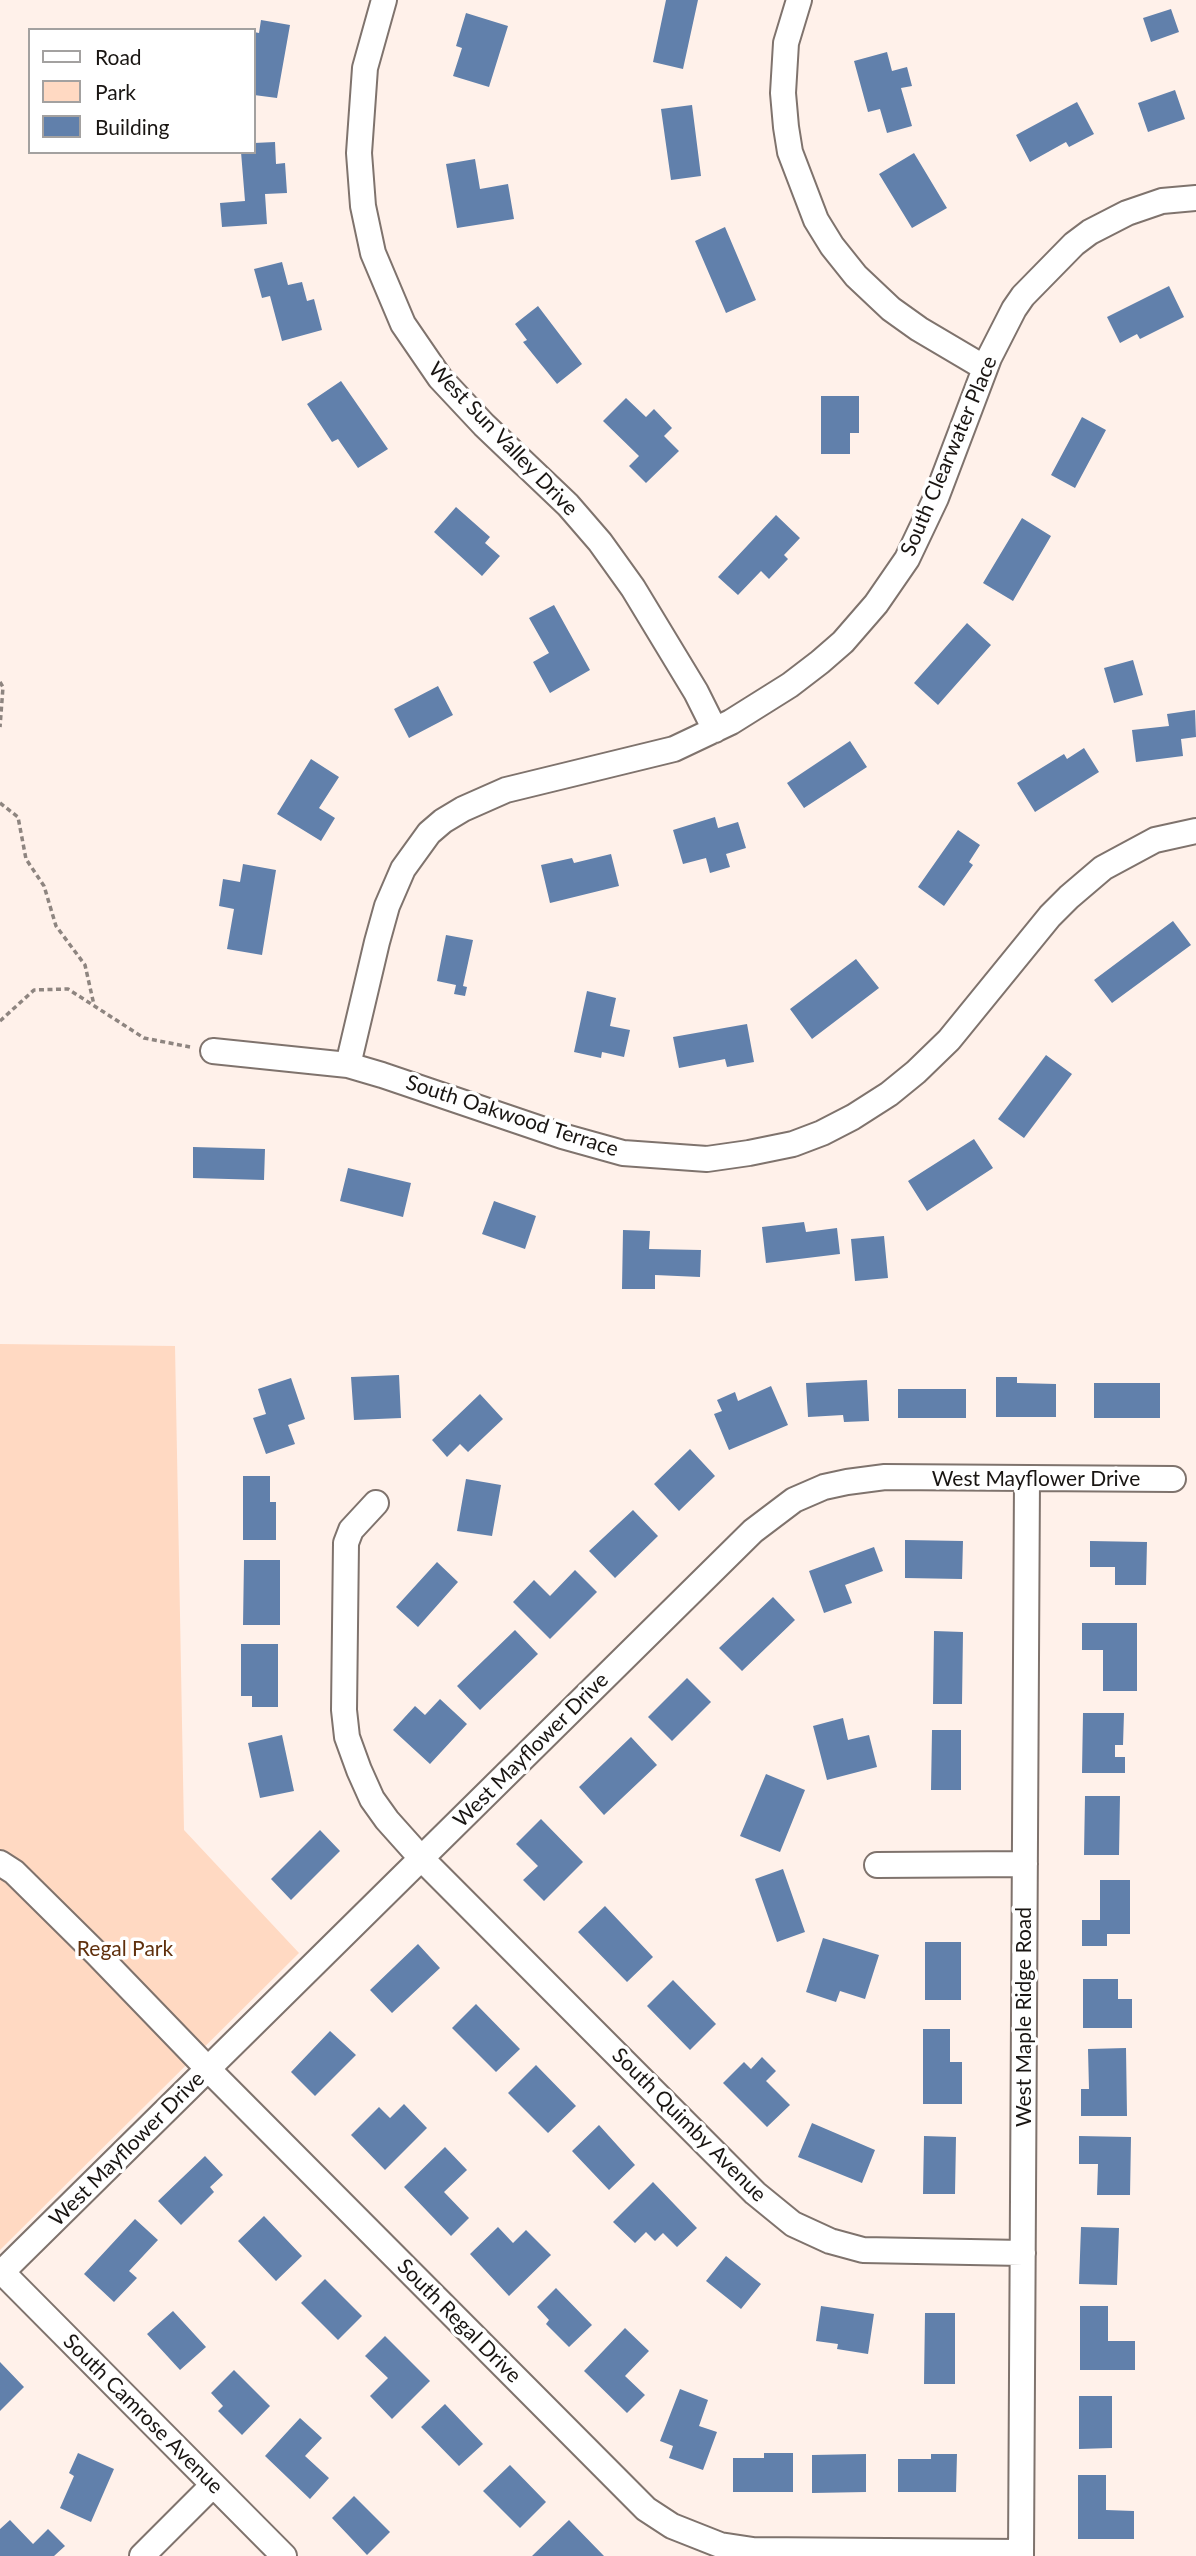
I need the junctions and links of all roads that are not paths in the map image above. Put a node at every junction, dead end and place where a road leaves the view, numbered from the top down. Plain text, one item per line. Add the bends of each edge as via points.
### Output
1 (384, 0) edge
2 (799, 0) edge
3 (1196, 198) edge
4 (985, 368) junction
5 (715, 730) junction
6 (1196, 831) edge
7 (213, 1052) road end
8 (348, 1065) junction
9 (1027, 1479) junction
10 (1173, 1479) dead end
11 (376, 1503) dead end
12 (421, 1858) junction
13 (0, 1863) edge
14 (1025, 1864) junction
15 (877, 1865) dead end
16 (208, 2069) junction
17 (1023, 2253) junction
18 (1, 2273) edge
19 (213, 2485) junction
20 (1021, 2554) edge
21 (142, 2556) edge
22 (284, 2556) edge

1 - 5 street, West Sun Valley Drive via 365,68 359,153 373,253 403,324 440,378 600,541 633,588
2 - 4 street via 786,43 783,93 790,152 816,220 856,276 891,309
3 - 4 street, South Clearwater Place via 1162,201 1127,213 1074,244 1023,296
4 - 5 street, South Clearwater Place via 936,499 908,559 876,604 820,662
5 - 8 street, South Clearwater Place via 656,755 506,790 463,808 429,833 403,869 387,906
6 - 8 street, South Oakwood Terrace via 1155,839 1103,868 1050,916 949,1040 916,1072 853,1117 793,1144 707,1159 623,1153
7 - 8 street, South Oakwood Terrace
9 - 10 street, West Mayflower Drive
9 - 12 street, West Mayflower Drive via 885,1477 824,1487 794,1500 753,1531
9 - 14 street, West Maple Ridge Road
11 - 12 street, South Quimby Avenue via 345,1543 347,1737 372,1799
12 - 16 street, West Mayflower Drive
12 - 17 street, South Quimby Avenue via 755,2193 793,2224 863,2250
13 - 16 street, South Regal Drive via 96,1953
14 - 15 street
14 - 17 street, West Maple Ridge Road
16 - 18 street, West Mayflower Drive
16 - 20 street, South Regal Drive via 646,2509 671,2526 720,2545 753,2550
17 - 20 street, West Maple Ridge Road
18 - 19 street, South Camrose Avenue
19 - 21 street
19 - 22 street, South Camrose Avenue

